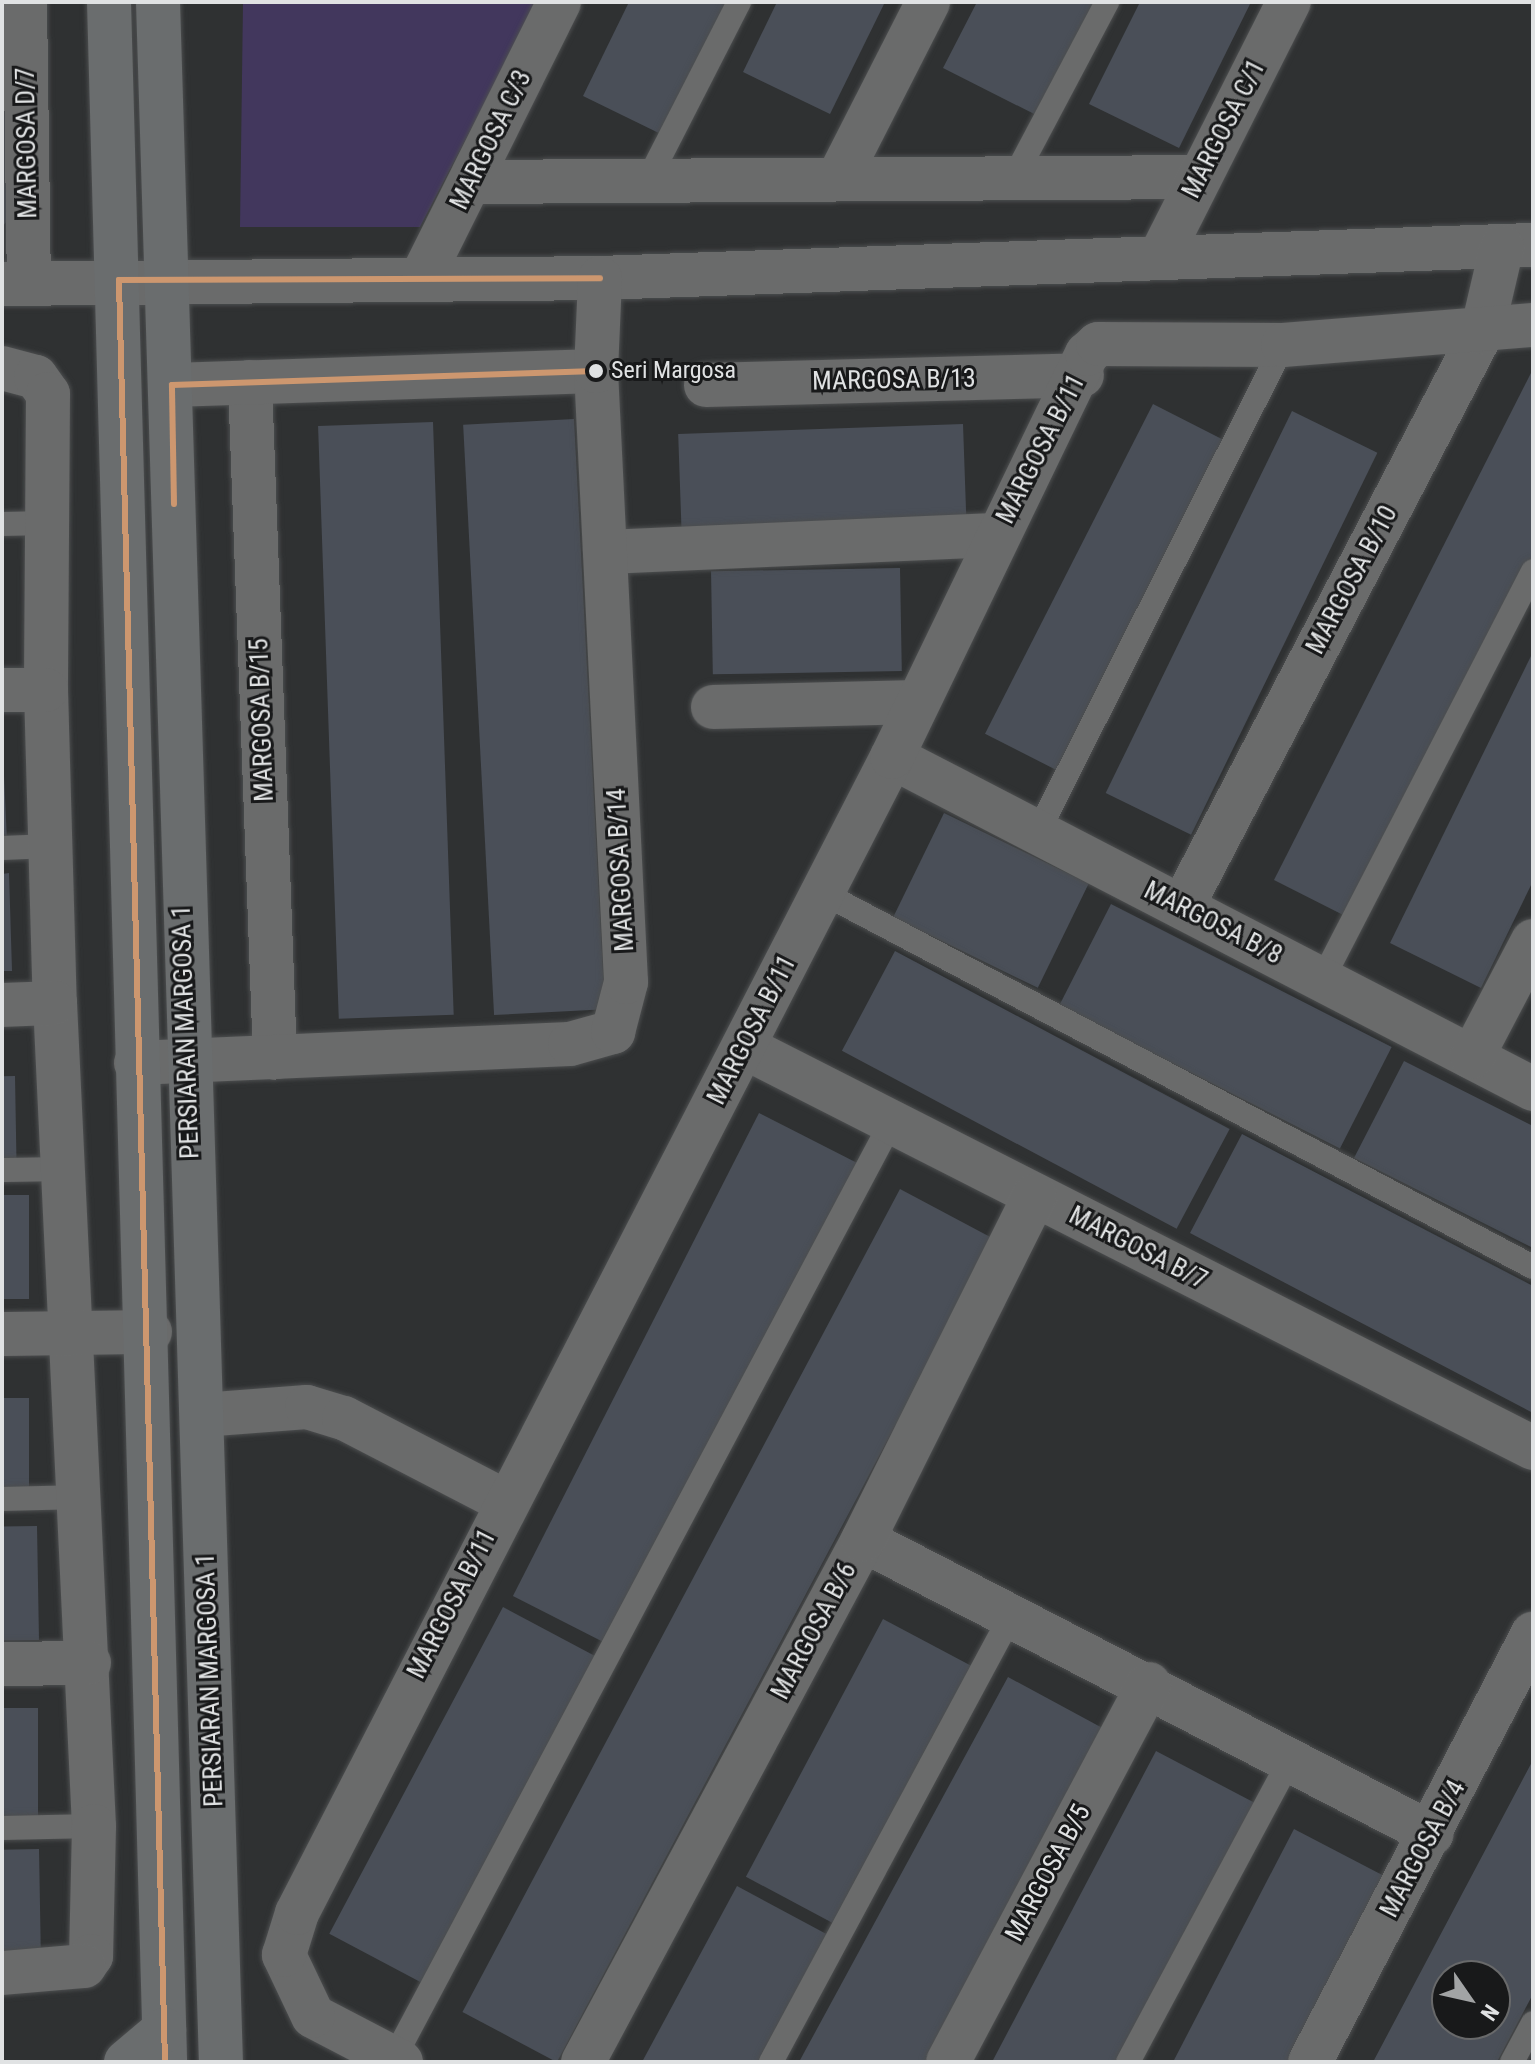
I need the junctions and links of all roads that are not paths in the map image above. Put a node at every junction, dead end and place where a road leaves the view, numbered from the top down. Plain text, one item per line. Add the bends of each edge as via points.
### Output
1 (25, 2) edge
2 (109, 2) edge
3 (158, 2) edge
4 (559, 2) edge
5 (739, 2) edge
6 (928, 2) edge
7 (1107, 2) edge
8 (1289, 2) edge
9 (1016, 174) junction
10 (840, 175) junction
11 (1199, 177) junction
12 (648, 180) junction
13 (471, 182) junction
14 (1517, 246) edge
15 (1160, 257) junction
16 (422, 277) junction
17 (168, 278) junction
18 (600, 278) junction
19 (119, 280) junction
20 (16, 284) edge
21 (1533, 325) edge
22 (1482, 332) junction
23 (1283, 345) junction
24 (596, 371) junction
25 (19, 373) edge
26 (1082, 375) junction
27 (250, 382) junction
28 (172, 385) junction
29 (706, 385) dead end
30 (46, 523) junction
31 (2, 524) edge
32 (996, 535) junction
33 (605, 552) junction
34 (1533, 571) edge
35 (2, 690) edge
36 (46, 690) junction
37 (917, 702) junction
38 (713, 707) dead end
39 (892, 757) junction
40 (1038, 832) junction
41 (51, 846) junction
42 (2, 848) edge
43 (823, 893) junction
44 (1182, 907) junction
45 (1533, 941) edge
46 (1322, 980) junction
47 (55, 1003) junction
48 (2, 1005) edge
49 (744, 1047) junction
50 (1472, 1057) junction
51 (185, 1058) junction
52 (275, 1058) junction
53 (136, 1063) junction
54 (1533, 1089) edge
55 (892, 1121) junction
56 (67, 1169) junction
57 (2, 1170) edge
58 (1035, 1195) junction
59 (1533, 1267) edge
60 (75, 1332) junction
61 (150, 1332) junction
62 (2, 1334) edge
63 (202, 1415) junction
64 (1533, 1448) edge
65 (82, 1497) junction
66 (2, 1499) edge
67 (504, 1501) junction
68 (863, 1540) junction
69 (1013, 1612) junction
70 (1533, 1634) edge
71 (89, 1663) junction
72 (2, 1664) edge
73 (1149, 1684) junction
74 (1292, 1756) junction
75 (94, 1826) junction
76 (2, 1828) edge
77 (1432, 1834) junction
78 (2, 1973) edge
79 (1533, 2023) edge
80 (165, 2046) edge
81 (398, 2060) edge
82 (126, 2062) edge
83 (221, 2062) edge
84 (583, 2062) edge
85 (771, 2062) edge
86 (948, 2062) edge
87 (1128, 2062) edge
88 (1310, 2062) edge
89 (1512, 2062) edge

1 - 20 street, MARGOSA D/7
2 - 19 street, PERSIARAN MARGOSA 1
3 - 17 street, PERSIARAN MARGOSA 1
4 - 13 street, MARGOSA C/3
5 - 12 lane
6 - 10 street
7 - 9 lane
8 - 11 street, MARGOSA C/1
9 - 10 street
9 - 11 street
10 - 12 street
11 - 15 street, MARGOSA C/1
12 - 13 street
13 - 16 street, MARGOSA C/3
14 - 15 street
14 - 22 street, MARGOSA B/10
15 - 18 street
16 - 17 street
16 - 18 street
17 - 19 street
17 - 28 street, PERSIARAN MARGOSA 1
18 - 24 street, MARGOSA B/14
19 - 20 street
19 - 53 street, PERSIARAN MARGOSA 1
21 - 22 street, MARGOSA B/11
22 - 23 street, MARGOSA B/11
22 - 44 street, MARGOSA B/10
23 - 26 street, MARGOSA B/11 via 1098,344
23 - 40 lane
24 - 27 street
24 - 33 street, MARGOSA B/14
25 - 30 street via 48,394
26 - 29 street, MARGOSA B/13
26 - 32 street, MARGOSA B/11
27 - 28 street
27 - 52 street, MARGOSA B/15
28 - 51 street, PERSIARAN MARGOSA 1
30 - 31 lane
30 - 36 street
32 - 33 street
32 - 37 street, MARGOSA B/11
33 - 52 street, MARGOSA B/14 via 626,982 613,1032 570,1044
34 - 46 lane
35 - 36 street
36 - 41 street
37 - 38 street
37 - 39 street, MARGOSA B/11
39 - 40 street, MARGOSA B/8
39 - 43 street, MARGOSA B/11
40 - 44 street, MARGOSA B/8
41 - 42 lane
41 - 47 street
43 - 49 street, MARGOSA B/11
43 - 59 lane
44 - 46 street, MARGOSA B/8
45 - 50 street
46 - 50 street, MARGOSA B/8
47 - 48 street
47 - 56 street
49 - 55 street, MARGOSA B/7
49 - 67 street, MARGOSA B/11
50 - 54 street, MARGOSA B/8
51 - 52 street, MARGOSA B/14
51 - 53 street, MARGOSA B/14
51 - 63 street, PERSIARAN MARGOSA 1
53 - 61 street, PERSIARAN MARGOSA 1
55 - 58 street, MARGOSA B/7
55 - 81 lane
56 - 57 lane
56 - 60 street
58 - 64 street, MARGOSA B/7
58 - 68 street, MARGOSA B/6
60 - 61 street
60 - 62 street
60 - 65 street
61 - 80 street, PERSIARAN MARGOSA 1
63 - 67 street via 307,1407
63 - 83 street, PERSIARAN MARGOSA 1
65 - 66 lane
65 - 71 street
67 - 81 street, MARGOSA B/11 via 297,1913 284,1955 313,2016
68 - 69 street
68 - 84 street, MARGOSA B/6
69 - 73 street
69 - 85 lane
70 - 77 street, MARGOSA B/4
71 - 72 street
71 - 75 street
73 - 74 street
73 - 86 street, MARGOSA B/5
74 - 77 street
74 - 87 lane
75 - 76 lane
75 - 78 street via 91,1956 84,1966
77 - 88 street, MARGOSA B/4
79 - 89 lane
80 - 82 street

